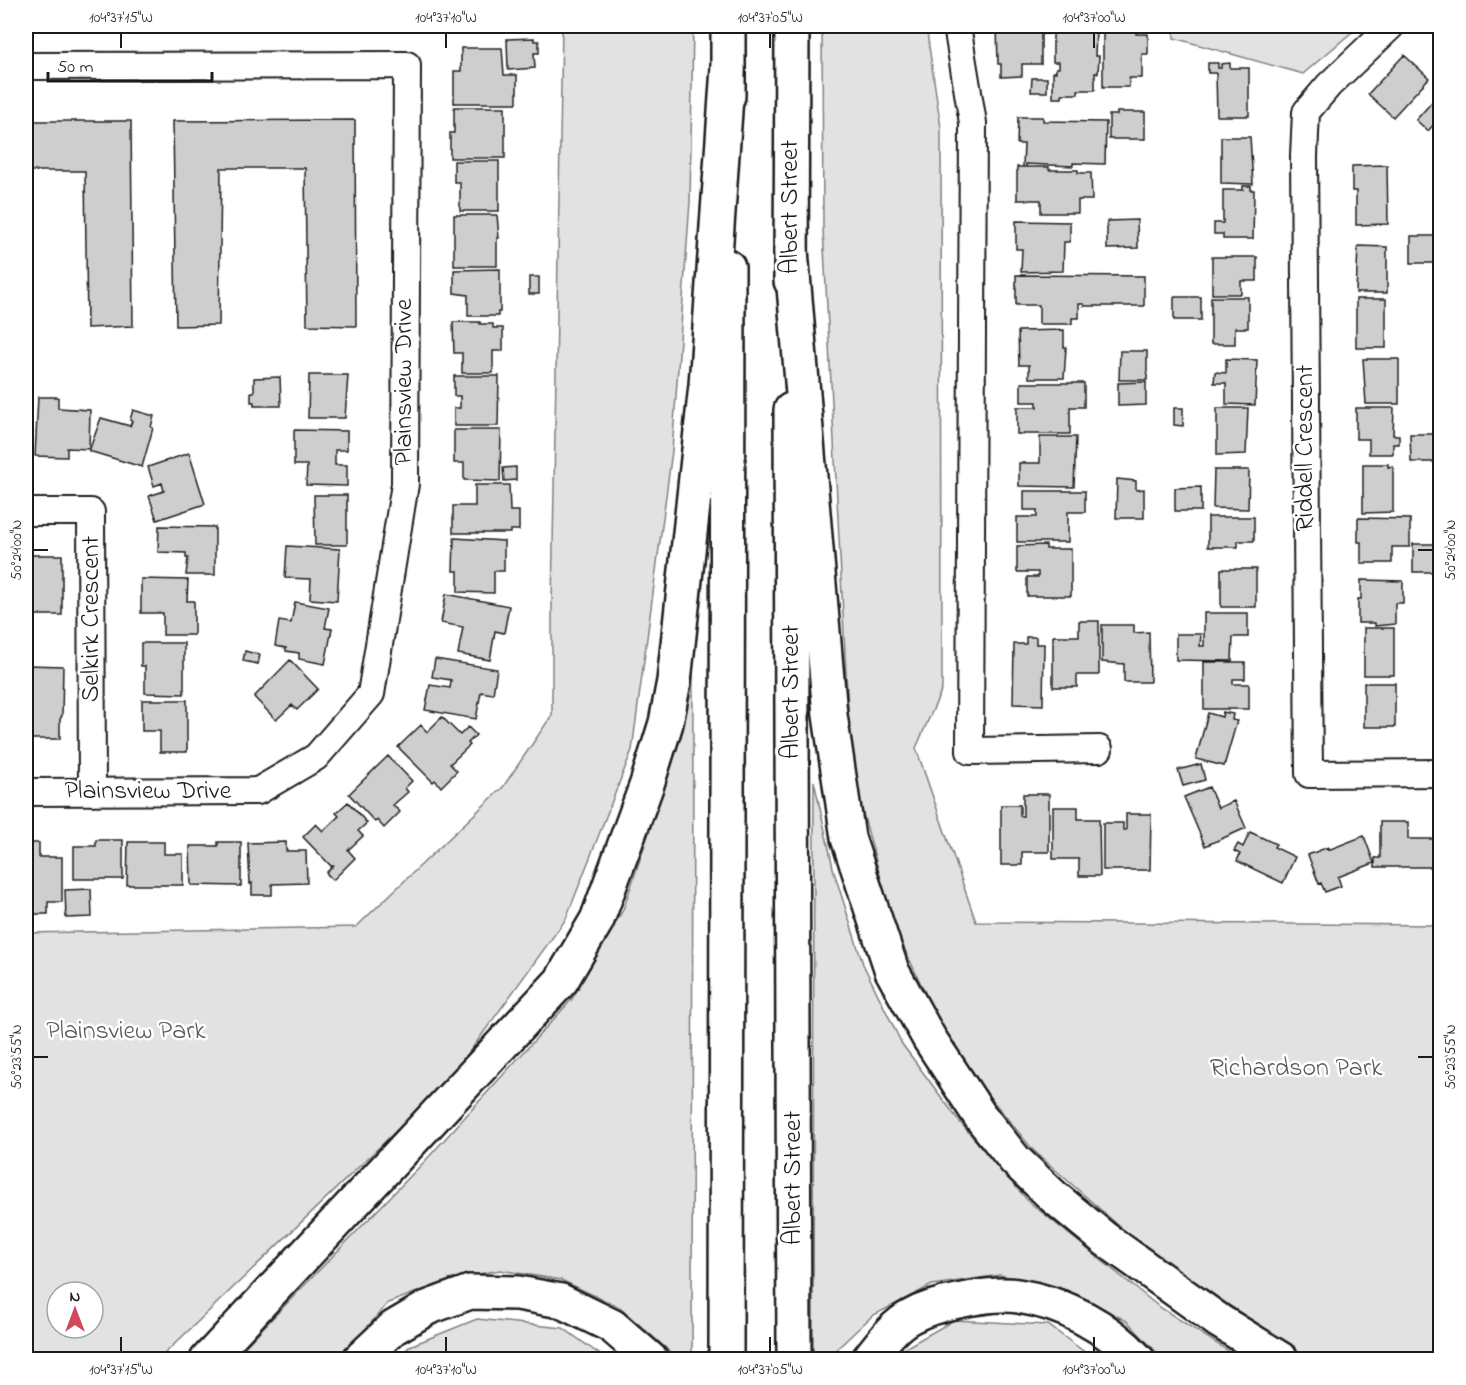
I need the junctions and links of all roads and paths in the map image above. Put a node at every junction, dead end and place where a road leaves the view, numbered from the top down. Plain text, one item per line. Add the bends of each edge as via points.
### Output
1 (728, 26) edge
2 (792, 26) edge
3 (957, 26) edge
4 (1391, 26) edge
5 (26, 66) edge
6 (728, 68) junction
7 (791, 251) junction
8 (26, 512) edge
9 (1099, 749) dead end
10 (1440, 773) edge
11 (26, 792) edge
12 (92, 792) junction
13 (207, 1359) edge
14 (359, 1359) edge
15 (651, 1359) edge
16 (726, 1359) edge
17 (795, 1359) edge
18 (868, 1359) edge
19 (1138, 1359) edge
20 (1282, 1359) edge

1 - 6 main road
2 - 7 main road, Albert Street
3 - 9 street via 973,123 970,751
4 - 10 street, Riddell Crescent via 1306,112 1309,774
5 - 12 street, Plainsview Drive via 407,65 405,484 371,694 316,757 258,791
6 - 13 main road via 706,386 674,681 647,784 597,920 561,981
6 - 16 main road
7 - 17 main road, Albert Street
7 - 20 main road via 830,715 848,838 892,971 928,1038 1015,1160 1105,1239 1219,1321
8 - 12 street, Selkirk Crescent via 91,512
11 - 12 street, Plainsview Drive
14 - 15 main road via 393,1328 427,1308 470,1292 518,1293 561,1301 612,1326
18 - 19 main road via 909,1317 943,1304 984,1296 1017,1296 1051,1304 1092,1322 1121,1341

